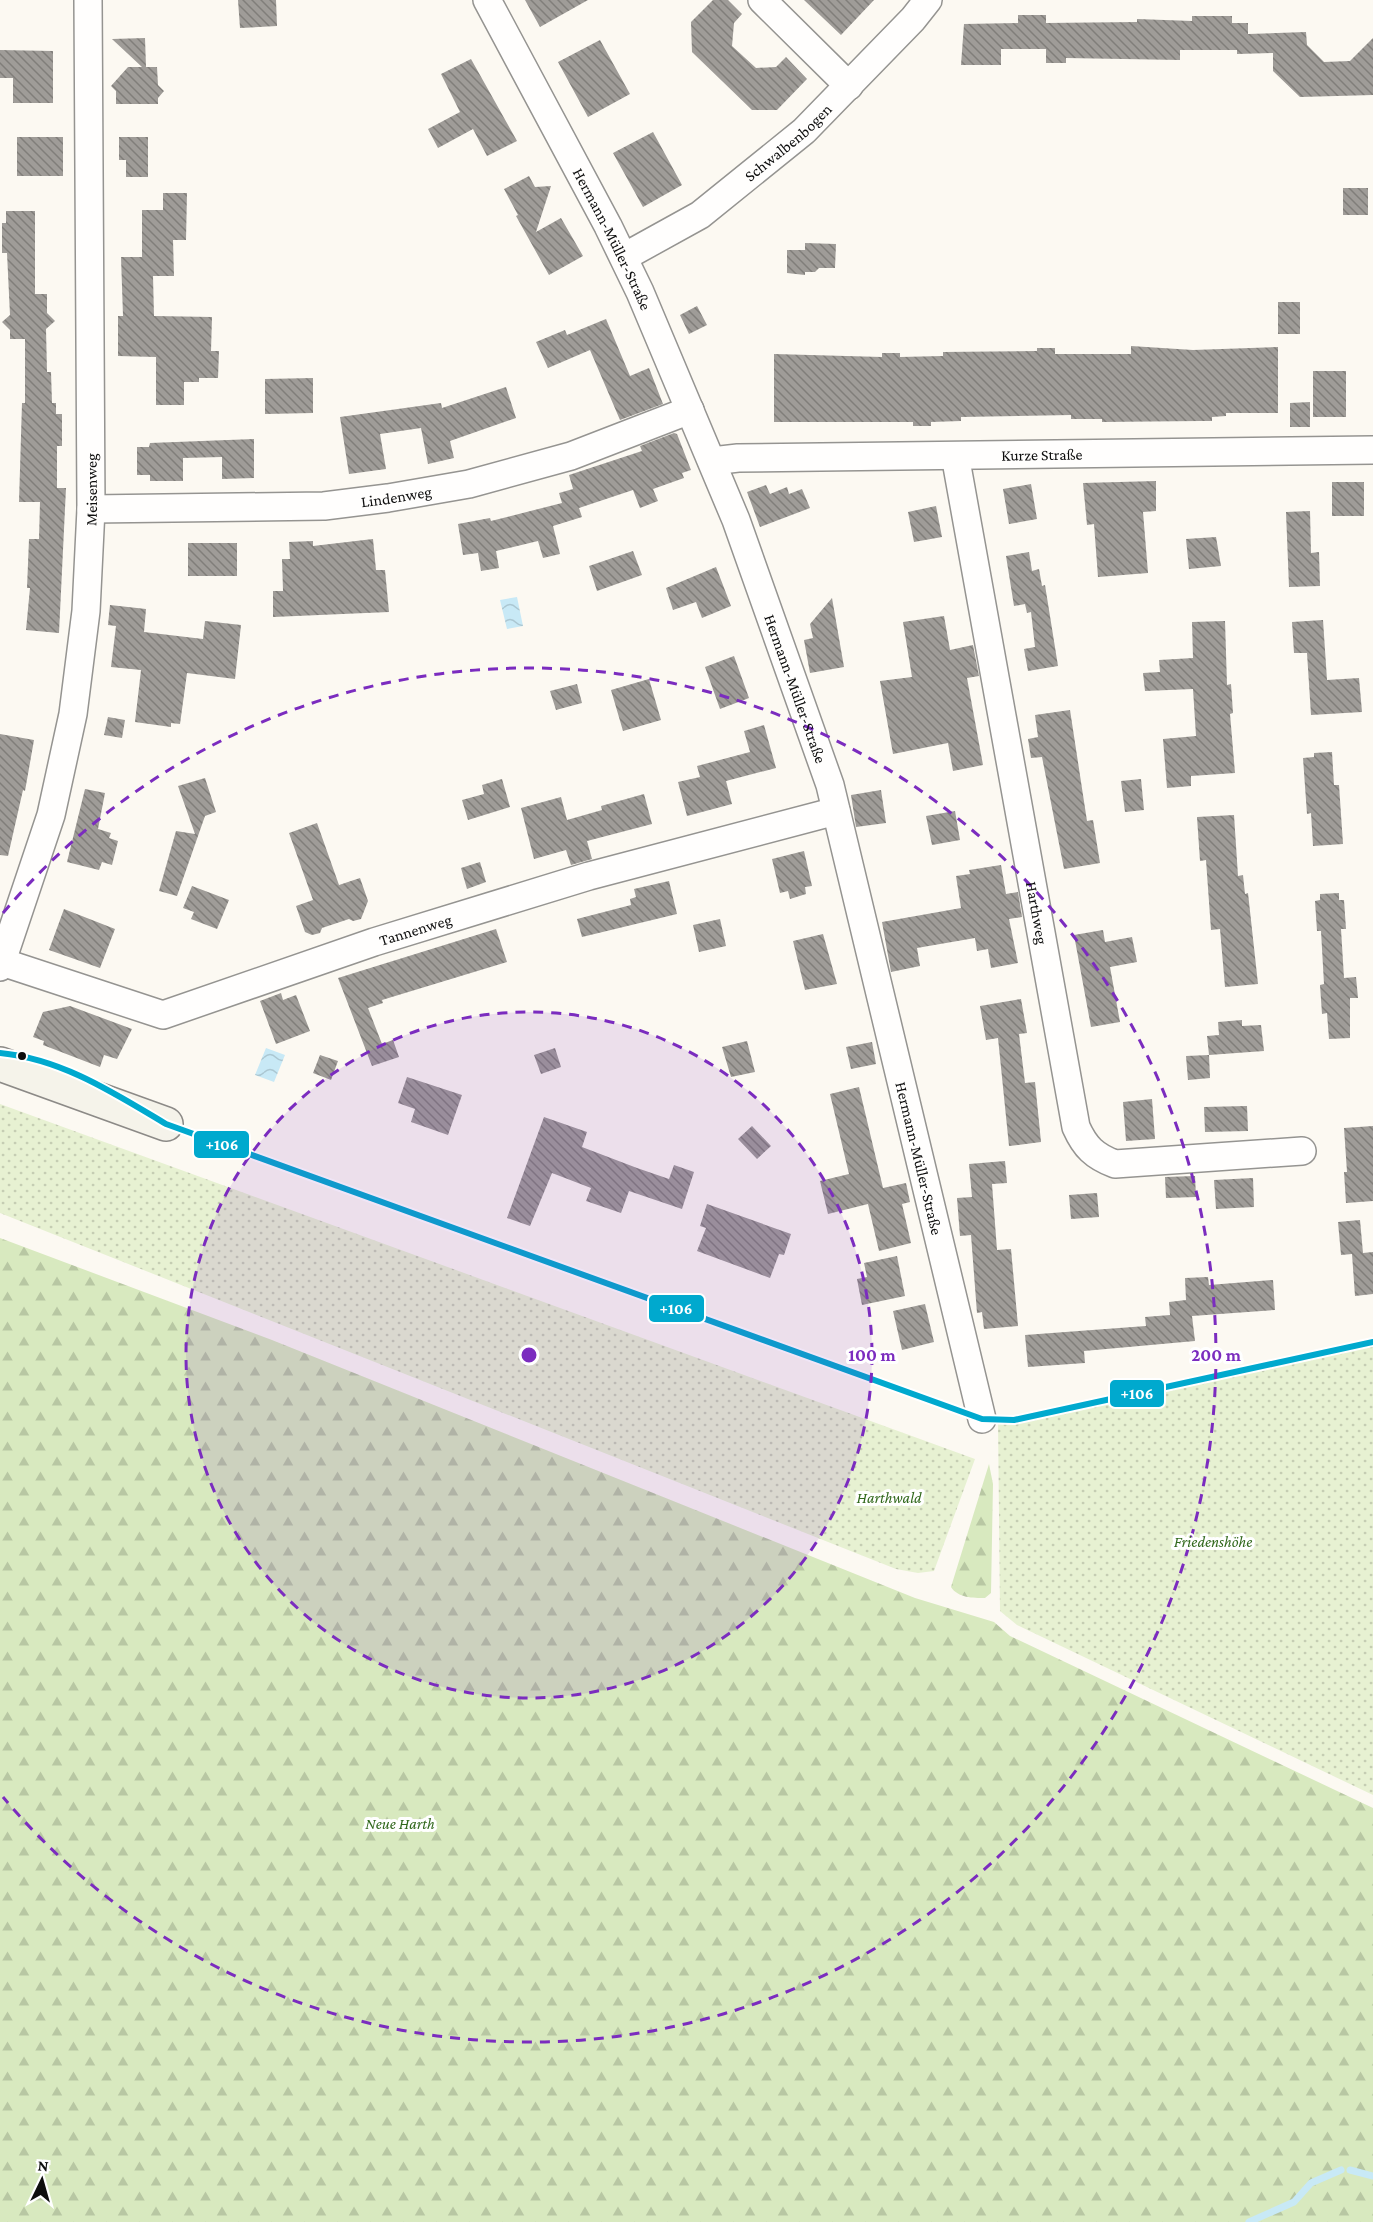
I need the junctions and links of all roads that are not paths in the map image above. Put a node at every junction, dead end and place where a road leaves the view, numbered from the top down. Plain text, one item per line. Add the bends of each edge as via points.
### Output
1 (88, 0) edge
2 (487, 0) edge
3 (762, 0) edge
4 (928, 0) edge
5 (849, 86) junction
6 (624, 257) junction
7 (690, 410) junction
8 (1373, 450) edge
9 (958, 456) junction
10 (712, 461) junction
11 (91, 509) junction
12 (836, 811) junction
13 (1, 965) edge
14 (0, 1064) edge
15 (166, 1124) dead end
16 (1302, 1151) dead end
17 (982, 1419) dead end

1 - 11 street, Meisenweg
2 - 6 street, Hermann-Müller-Straße
3 - 5 street
4 - 5 street, Schwalbenbogen
5 - 6 street, Schwalbenbogen via 804,131 700,215
6 - 7 street, Hermann-Müller-Straße
7 - 10 street, Hermann-Müller-Straße
7 - 11 street, Lindenweg via 571,456 469,484 388,498 324,506
8 - 9 street, Kurze Straße
9 - 10 street, Kurze Straße
9 - 16 street, Harthweg via 1076,1127 1083,1144 1097,1158 1115,1164
10 - 12 street, Hermann-Müller-Straße via 831,785
11 - 13 street, Meisenweg via 86,612 73,714 51,815
12 - 13 street, Tannenweg via 589,876 374,942 163,1015
12 - 17 street, Hermann-Müller-Straße
14 - 15 main road

